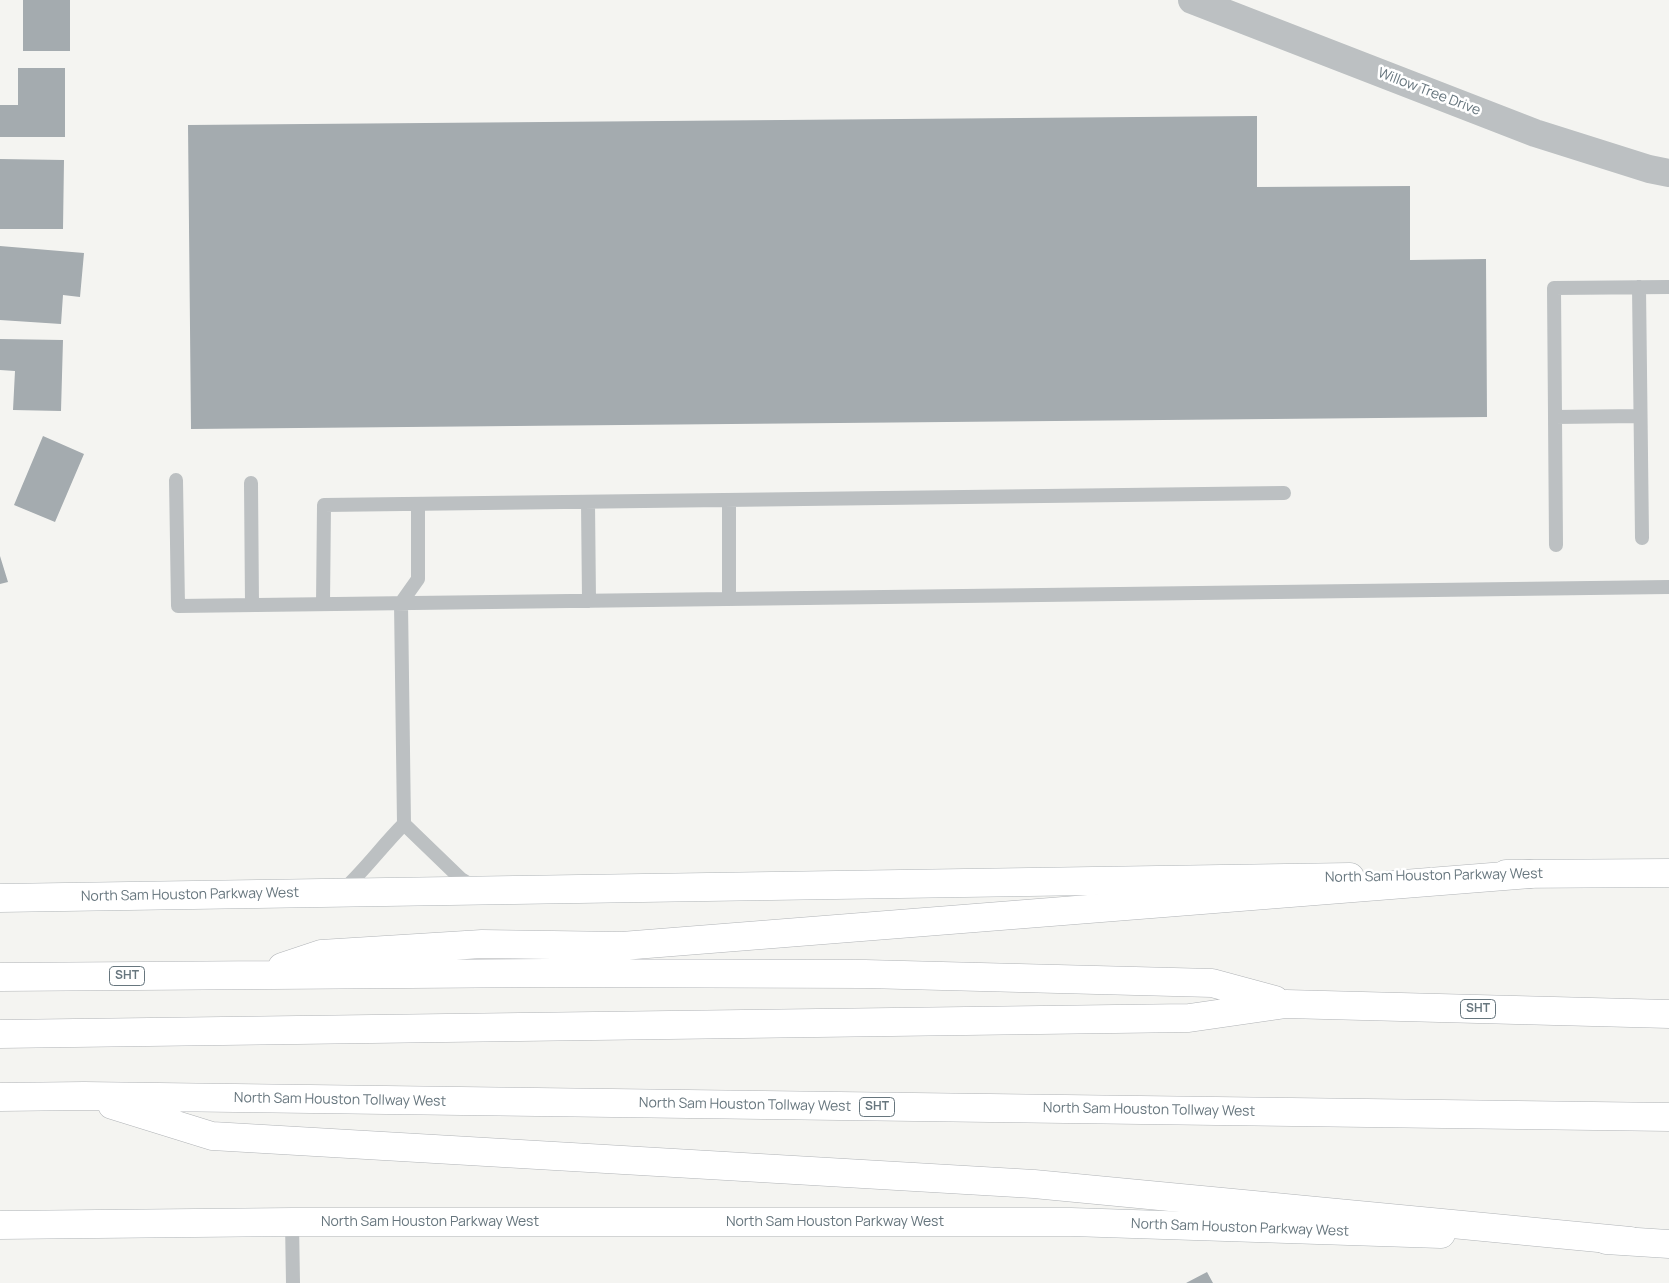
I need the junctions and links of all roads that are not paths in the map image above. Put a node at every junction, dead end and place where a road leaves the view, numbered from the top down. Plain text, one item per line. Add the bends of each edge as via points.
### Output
1 (1192, 0) edge
2 (1669, 173) edge
3 (1639, 287) junction
4 (1669, 287) edge
5 (1640, 416) junction
6 (1555, 417) junction
7 (176, 480) dead end
8 (250, 483) dead end
9 (1284, 493) dead end
10 (729, 500) junction
11 (588, 502) junction
12 (418, 504) junction
13 (1642, 538) dead end
14 (1556, 545) dead end
15 (1669, 587) edge
16 (730, 599) junction
17 (589, 601) junction
18 (401, 603) junction
19 (323, 604) junction
20 (252, 605) junction
21 (404, 824) junction
22 (1669, 873) edge
23 (1530, 874) junction
24 (479, 891) junction
25 (340, 893) junction
26 (0, 898) edge
27 (254, 976) junction
28 (0, 977) edge
29 (1286, 1004) junction
30 (1669, 1014) edge
31 (0, 1034) edge
32 (84, 1096) junction
33 (0, 1097) edge
34 (1669, 1117) edge
35 (292, 1222) junction
36 (0, 1225) edge
37 (1630, 1241) junction
38 (1669, 1244) edge
39 (293, 1283) edge

1 - 2 street, Willow Tree Drive via 1535,133
3 - 4 lane
3 - 5 lane
3 - 6 lane via 1554,288
5 - 6 lane
5 - 13 lane
6 - 14 lane
7 - 20 lane via 178,606
8 - 20 lane
9 - 10 lane
10 - 11 lane
10 - 16 lane
11 - 12 lane
11 - 17 lane
12 - 18 lane via 418,578
12 - 19 lane via 324,505
15 - 16 lane
16 - 17 lane
17 - 18 lane
18 - 19 lane
18 - 21 lane
19 - 20 lane
21 - 24 lane
21 - 25 lane
22 - 23 main road, North Sam Houston Parkway West
23 - 24 main road, North Sam Houston Parkway West
23 - 27 main road via 622,946 482,944 321,954
24 - 25 main road, North Sam Houston Parkway West
25 - 26 main road, North Sam Houston Parkway West
27 - 28 main road, SHT
27 - 29 main road, SHT via 630,973 1053,978 1212,983
29 - 30 main road, SHT
29 - 31 main road, SHT via 1179,1018
32 - 33 main road, North Sam Houston Tollway West / SHT
32 - 34 main road, North Sam Houston Tollway West / SHT
32 - 37 main road via 212,1136 1034,1184
35 - 36 main road, North Sam Houston Parkway West
35 - 37 main road, North Sam Houston Parkway West via 1071,1222
35 - 39 lane
37 - 38 main road, North Sam Houston Parkway West

